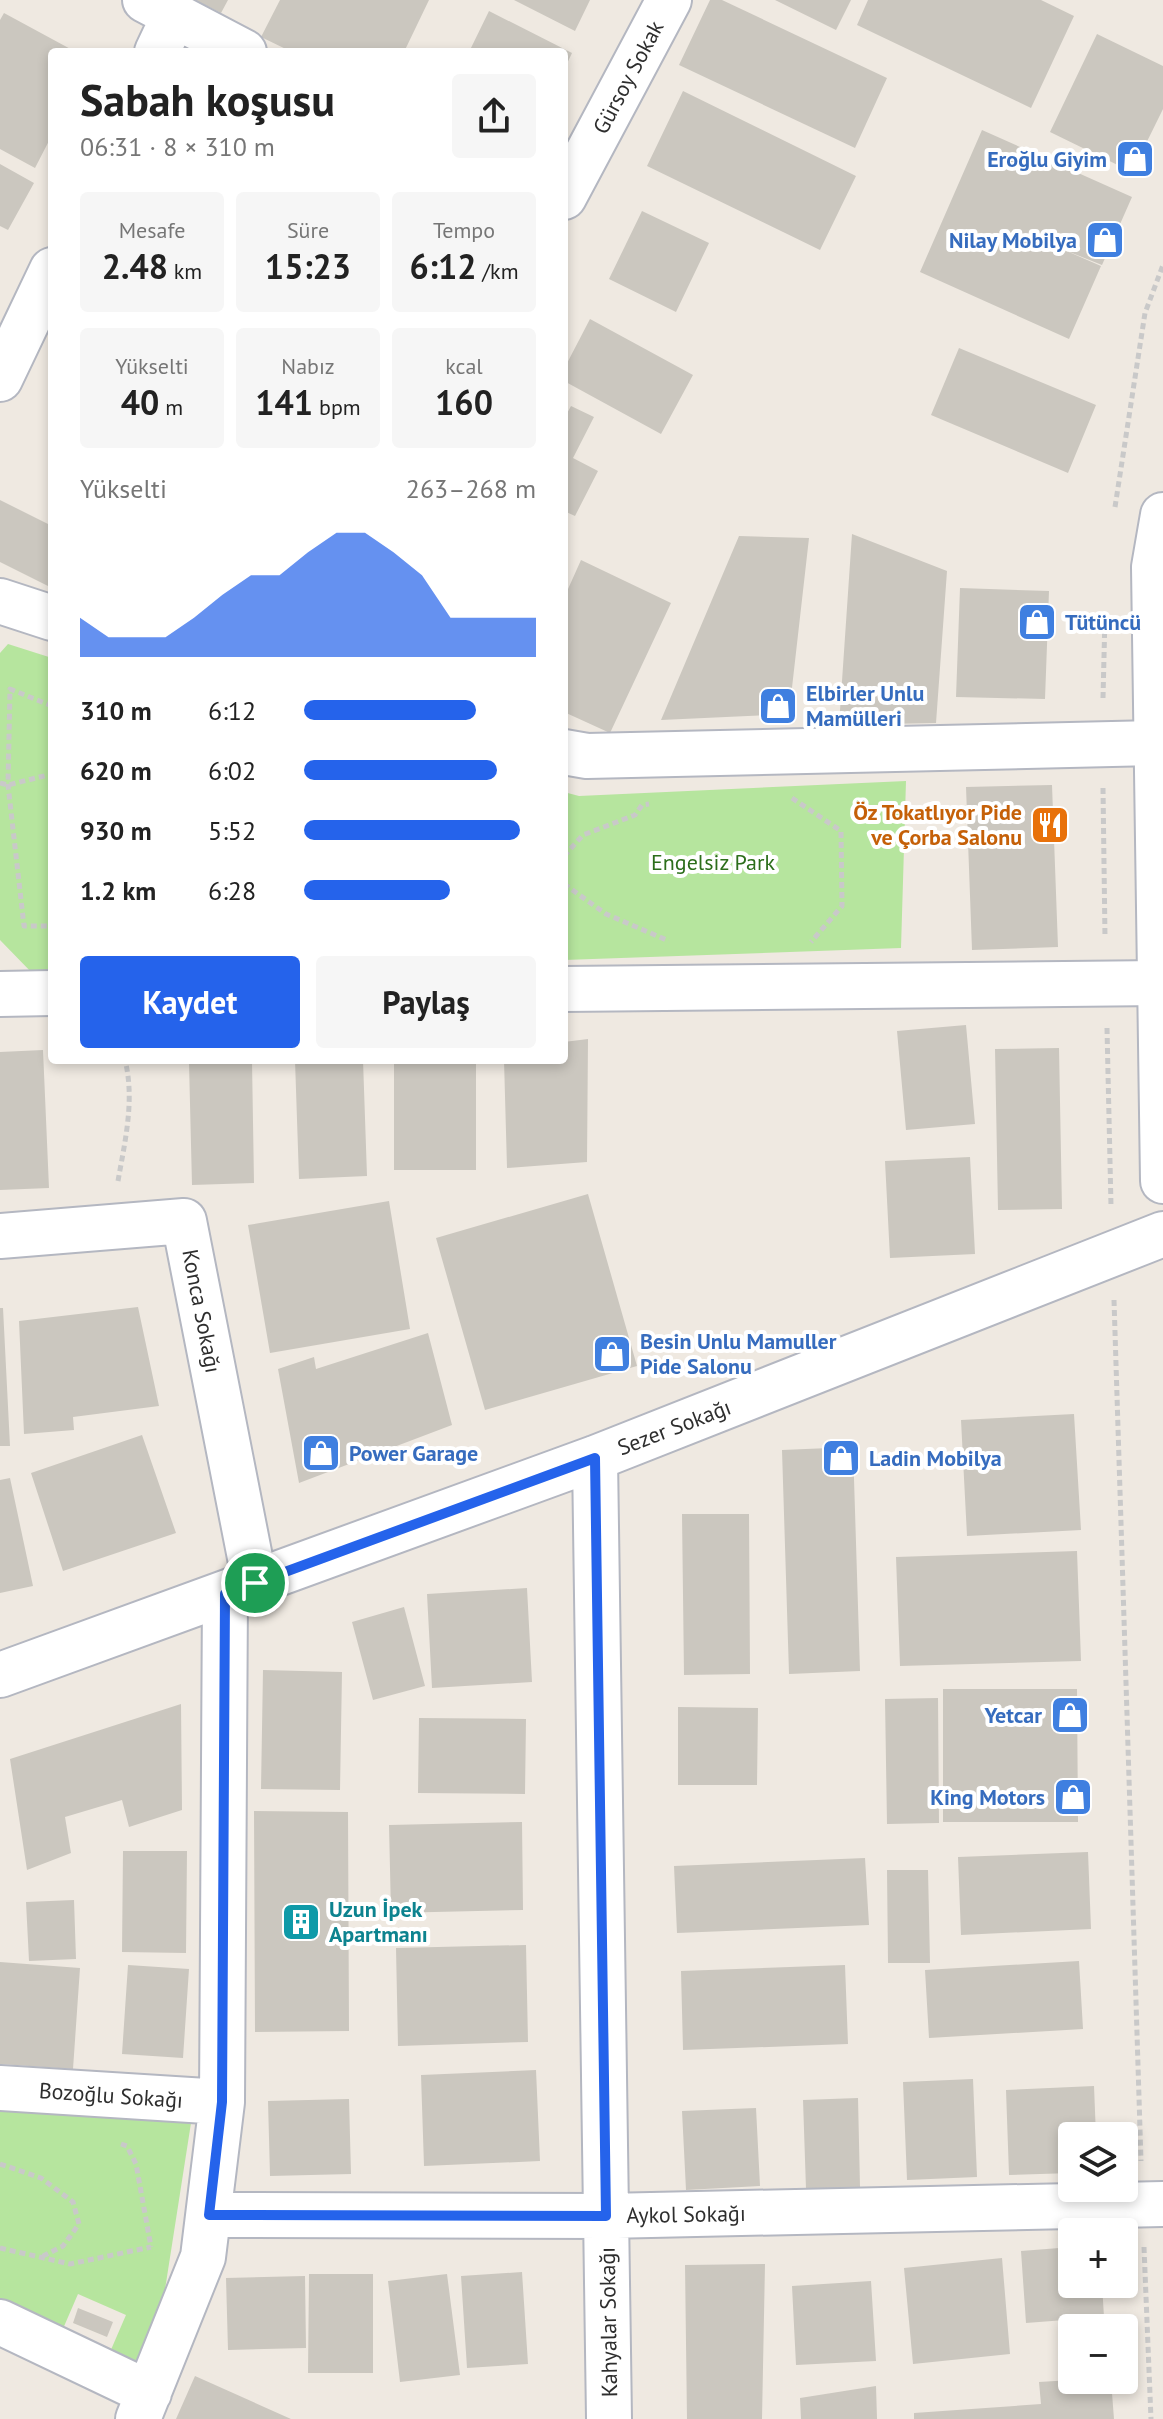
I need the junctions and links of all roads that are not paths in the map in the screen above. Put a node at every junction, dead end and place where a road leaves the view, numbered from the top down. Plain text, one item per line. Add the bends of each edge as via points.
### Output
1 (669, 0) edge
2 (158, 23) edge
3 (232, 48) edge
4 (568, 189) edge
5 (48, 278) edge
6 (0, 379) edge
7 (1163, 515) edge
8 (0, 601) edge
9 (48, 617) edge
10 (1155, 743) junction
11 (568, 753) edge
12 (1160, 818) edge
13 (1161, 983) edge
14 (568, 989) edge
15 (48, 993) edge
16 (0, 994) edge
17 (1162, 1051) edge
18 (1163, 1181) edge
19 (1163, 1234) edge
20 (0, 1236) edge
21 (595, 1458) junction
22 (240, 1588) junction
23 (0, 1675) edge
24 (0, 2088) edge
25 (222, 2102) junction
26 (1153, 2204) edge
27 (209, 2215) junction
28 (606, 2216) junction
29 (0, 2322) edge
30 (143, 2406) edge
31 (609, 2419) edge

1 - 4 street, Gürsoy Sokak
2 - 3 street
5 - 6 street
7 - 10 street via 1154,567
8 - 9 street
10 - 11 street
10 - 12 street
12 - 13 street
13 - 14 street
13 - 17 street
15 - 16 street
17 - 18 street
19 - 21 street, Sezer Sokağı
20 - 22 street, Konca Sokağı via 184,1221
21 - 22 street, Sezer Sokağı
21 - 28 street, Kahyalar Sokağı
22 - 23 street, Sezer Sokağı
22 - 25 street
24 - 25 street, Bozoğlu Sokağı
25 - 27 street
26 - 28 street, Aykol Sokağı
27 - 28 street, Aykol Sokağı
27 - 30 street via 203,2257
28 - 31 street, Kahyalar Sokağı
29 - 30 street

